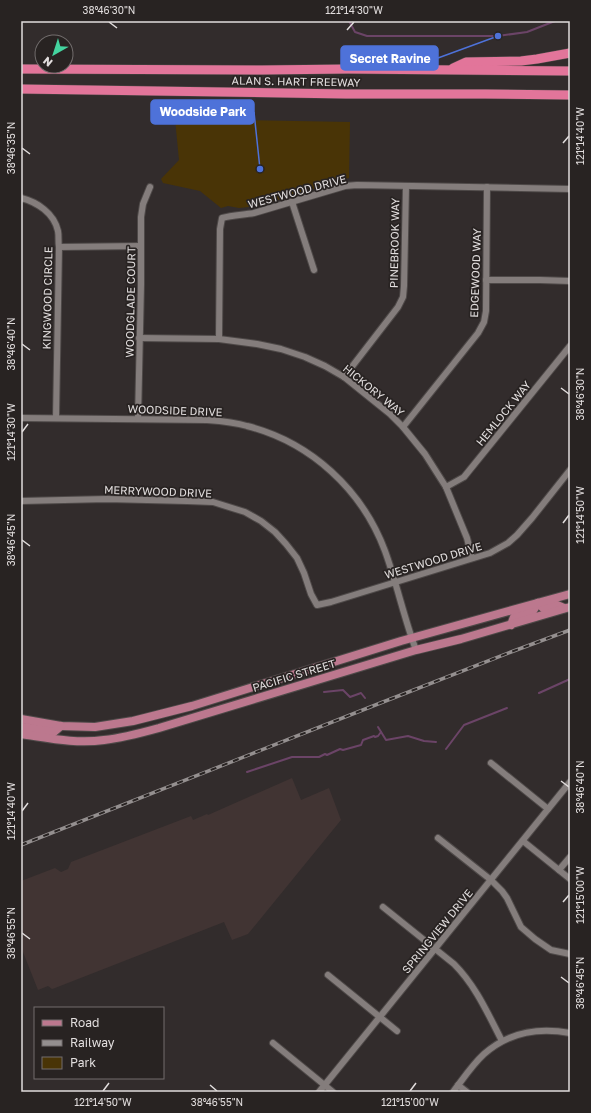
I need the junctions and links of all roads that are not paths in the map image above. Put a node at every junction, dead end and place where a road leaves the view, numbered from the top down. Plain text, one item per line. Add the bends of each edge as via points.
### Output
1 (570, 53) edge
2 (21, 68) edge
3 (451, 69) junction
4 (570, 71) edge
5 (21, 89) edge
6 (570, 95) edge
7 (406, 186) junction
8 (150, 187) dead end
9 (487, 187) junction
10 (570, 189) edge
11 (21, 198) edge
12 (292, 202) junction
13 (141, 246) junction
14 (59, 247) junction
15 (314, 270) dead end
16 (486, 280) junction
17 (570, 281) edge
18 (139, 338) junction
19 (219, 339) junction
20 (570, 346) edge
21 (344, 377) junction
22 (21, 418) edge
23 (56, 418) junction
24 (138, 419) junction
25 (403, 426) junction
26 (570, 470) edge
27 (446, 487) junction
28 (21, 501) edge
29 (472, 558) junction
30 (395, 582) junction
31 (570, 594) edge
32 (538, 603) junction
33 (316, 605) joint
34 (567, 608) edge
35 (511, 625) junction
36 (411, 638) junction
37 (416, 650) junction
38 (192, 706) junction
39 (196, 716) junction
40 (21, 719) edge
41 (115, 725) junction
42 (61, 726) junction
43 (21, 728) edge
44 (21, 734) edge
45 (117, 738) junction
46 (492, 764) dead end
47 (570, 782) edge
48 (548, 809) junction
49 (438, 838) dead end
50 (523, 841) junction
51 (570, 857) edge
52 (559, 870) junction
53 (570, 878) edge
54 (491, 880) junction
55 (383, 907) dead end
56 (436, 949) junction
57 (570, 954) edge
58 (328, 975) dead end
59 (380, 1017) junction
60 (397, 1031) dead end
61 (570, 1033) edge
62 (502, 1041) junction
63 (272, 1043) dead end
64 (458, 1085) junction
65 (325, 1086) junction
66 (319, 1092) edge
67 (332, 1092) edge
68 (453, 1092) edge
69 (467, 1092) edge

1 - 3 highway via 521,61 466,62
2 - 3 highway, ALAN S. HART FREEWAY
3 - 4 highway, ALAN S. HART FREEWAY
5 - 6 highway, ALAN S. HART FREEWAY
7 - 9 street, WESTWOOD DRIVE
7 - 12 street, WESTWOOD DRIVE via 345,186
7 - 21 street, PINEBROOK WAY via 403,297
8 - 13 street, WOODGLADE COURT via 143,204
9 - 10 street, WESTWOOD DRIVE
9 - 16 street, EDGEWOOD WAY
11 - 14 street, KINGWOOD CIRCLE via 39,205 48,213 58,231
12 - 15 street
12 - 19 street, WESTWOOD DRIVE via 254,214 222,218
13 - 14 street
13 - 18 street, WOODGLADE COURT
14 - 23 street, KINGWOOD CIRCLE
16 - 17 street
16 - 25 street, EDGEWOOD WAY via 486,311 478,333
18 - 19 street, HICKORY WAY
18 - 24 street, WOODGLADE COURT
19 - 21 street, HICKORY WAY via 281,349 305,357
20 - 27 street, HEMLOCK WAY via 464,477
21 - 25 street, HICKORY WAY
22 - 23 street, WOODSIDE DRIVE
23 - 24 street, WOODSIDE DRIVE
24 - 30 street, WOODSIDE DRIVE via 207,420 245,425 276,436 307,452 334,473 361,504 386,552
25 - 27 street, HICKORY WAY
26 - 29 street, WESTWOOD DRIVE via 517,535 490,553
27 - 29 street, HICKORY WAY via 467,538
28 - 33 street, MERRYWOOD DRIVE via 187,500 212,502 245,512 275,532 297,558
29 - 30 street, WESTWOOD DRIVE
30 - 33 street, WESTWOOD DRIVE
30 - 36 street, WOODSIDE DRIVE
31 - 32 main road, PACIFIC STREET
32 - 34 main road via 543,608 557,605
32 - 35 main road via 532,611 514,617
32 - 36 main road, PACIFIC STREET
34 - 35 main road, PACIFIC STREET
35 - 37 main road, PACIFIC STREET
36 - 37 street, WOODSIDE DRIVE
36 - 38 main road, PACIFIC STREET
37 - 39 main road, PACIFIC STREET
38 - 39 main road
38 - 41 main road, PACIFIC STREET
39 - 45 main road, PACIFIC STREET
40 - 42 main road, PACIFIC STREET
41 - 42 main road, PACIFIC STREET
41 - 45 main road
42 - 43 main road via 54,732 23,726
44 - 45 main road, PACIFIC STREET via 66,741
46 - 48 street
47 - 48 street, SPRINGVIEW DRIVE
48 - 50 street, SPRINGVIEW DRIVE
49 - 54 street
50 - 52 street
50 - 54 street, SPRINGVIEW DRIVE
51 - 52 street
52 - 53 street
54 - 56 street, SPRINGVIEW DRIVE
54 - 57 street via 507,898 521,926 551,950
55 - 56 street
56 - 59 street, SPRINGVIEW DRIVE
56 - 62 street via 465,974
58 - 59 street
59 - 60 street
59 - 65 street, SPRINGVIEW DRIVE
61 - 62 street via 553,1030 529,1031
62 - 64 street via 484,1054
63 - 65 street
64 - 68 street
64 - 69 street
65 - 66 street, SPRINGVIEW DRIVE
65 - 67 street

